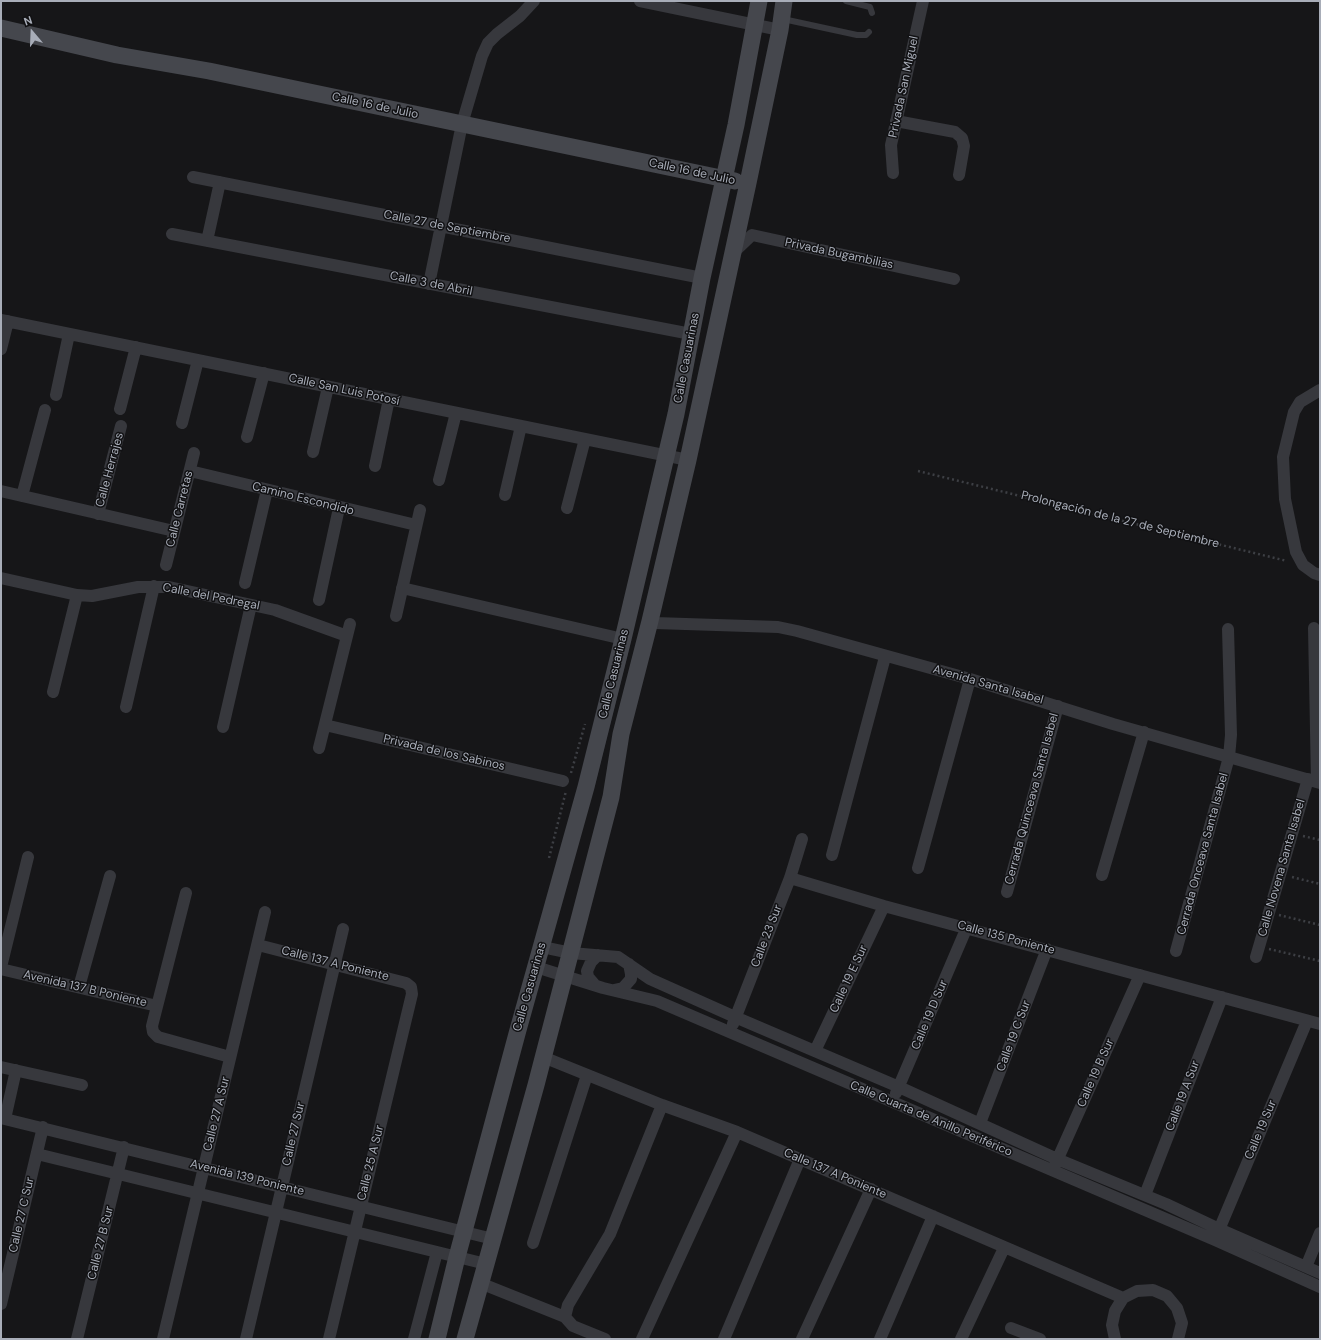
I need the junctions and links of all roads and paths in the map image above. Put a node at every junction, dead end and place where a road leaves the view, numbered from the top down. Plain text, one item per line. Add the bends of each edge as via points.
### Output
1 (534, 1) edge
2 (640, 1) edge
3 (759, 1) edge
4 (784, 1) edge
5 (846, 1) edge
6 (923, 1) edge
7 (872, 14) dead end
8 (755, 25) junction
9 (781, 25) junction
10 (1, 28) edge
11 (869, 32) dead end
12 (896, 121) junction
13 (462, 124) junction
14 (893, 173) dead end
15 (959, 175) dead end
16 (193, 177) dead end
17 (725, 178) junction
18 (220, 182) junction
19 (748, 184) junction
20 (440, 226) junction
21 (172, 234) dead end
22 (207, 241) junction
23 (731, 256) junction
24 (702, 278) junction
25 (954, 279) dead end
26 (429, 284) junction
27 (4, 320) edge
28 (69, 334) junction
29 (691, 334) junction
30 (136, 347) junction
31 (1, 349) edge
32 (198, 360) junction
33 (264, 373) junction
34 (328, 386) junction
35 (1320, 390) edge
36 (56, 395) dead end
37 (389, 399) junction
38 (120, 409) dead end
39 (45, 410) dead end
40 (456, 413) junction
41 (182, 423) dead end
42 (121, 426) dead end
43 (520, 426) junction
44 (247, 437) dead end
45 (585, 439) junction
46 (313, 452) dead end
47 (194, 453) dead end
48 (666, 455) junction
49 (688, 460) junction
50 (375, 466) dead end
51 (190, 471) junction
52 (918, 471) dead end
53 (439, 480) dead end
54 (266, 490) junction
55 (1, 491) edge
56 (505, 495) dead end
57 (22, 496) junction
58 (339, 508) junction
59 (567, 508) dead end
60 (420, 510) dead end
61 (98, 514) junction
62 (416, 525) junction
63 (174, 531) junction
64 (166, 565) dead end
65 (1303, 565) junction
66 (1320, 574) edge
67 (1, 578) edge
68 (245, 582) dead end
69 (154, 586) junction
70 (402, 588) junction
71 (77, 595) junction
72 (319, 600) dead end
73 (251, 604) junction
74 (396, 616) dead end
75 (650, 621) junction
76 (1314, 628) dead end
77 (1228, 629) dead end
78 (623, 639) junction
79 (885, 657) junction
80 (970, 679) junction
81 (53, 692) dead end
82 (1058, 706) junction
83 (126, 707) dead end
84 (587, 716) dead end
85 (325, 725) junction
86 (223, 727) dead end
87 (1144, 732) junction
88 (319, 748) dead end
89 (1229, 757) junction
90 (1315, 781) edge
91 (566, 782) junction
92 (802, 840) dead end
93 (832, 855) dead end
94 (28, 857) dead end
95 (548, 865) dead end
96 (918, 868) dead end
97 (1280, 874) junction
98 (1102, 875) dead end
99 (110, 876) dead end
100 (790, 878) junction
101 (1320, 884) edge
102 (1007, 892) dead end
103 (186, 894) dead end
104 (884, 906) junction
105 (265, 912) dead end
106 (1269, 912) junction
107 (1320, 925) edge
108 (967, 927) junction
109 (343, 929) dead end
110 (258, 944) junction
111 (542, 947) junction
112 (1047, 950) junction
113 (1176, 950) dead end
114 (1258, 951) joint
115 (571, 953) junction
116 (598, 955) junction
117 (1320, 961) edge
118 (335, 964) junction
119 (629, 964) junction
120 (536, 967) junction
121 (1, 968) edge
122 (1140, 975) junction
123 (565, 976) junction
124 (594, 984) junction
125 (80, 987) junction
126 (411, 988) joint
127 (614, 990) junction
128 (1222, 997) junction
129 (157, 1006) junction
130 (735, 1017) junction
131 (1307, 1021) junction
132 (1320, 1024) edge
133 (730, 1032) junction
134 (815, 1051) junction
135 (230, 1057) junction
136 (543, 1057) junction
137 (1, 1067) edge
138 (16, 1070) junction
139 (587, 1075) junction
140 (82, 1085) dead end
141 (899, 1087) junction
142 (892, 1102) junction
143 (662, 1105) junction
144 (3, 1118) edge
145 (980, 1123) junction
146 (43, 1127) junction
147 (738, 1132) junction
148 (124, 1148) junction
149 (36, 1154) junction
150 (800, 1159) junction
151 (1057, 1159) junction
152 (204, 1167) junction
153 (1052, 1171) junction
154 (118, 1174) junction
155 (282, 1187) junction
156 (871, 1189) junction
157 (197, 1193) junction
158 (1145, 1195) junction
159 (360, 1206) junction
160 (276, 1213) junction
161 (933, 1216) junction
162 (354, 1232) junction
163 (464, 1232) junction
164 (1320, 1233) edge
165 (1217, 1235) junction
166 (492, 1239) junction
167 (533, 1243) dead end
168 (1004, 1248) junction
169 (437, 1252) junction
170 (457, 1257) junction
171 (486, 1264) junction
172 (1306, 1267) junction
173 (1320, 1273) edge
174 (480, 1283) junction
175 (1320, 1287) edge
176 (1123, 1298) junction
177 (1, 1304) edge
178 (565, 1317) junction
179 (1011, 1328) dead end
180 (1182, 1338) edge
181 (77, 1339) edge
182 (163, 1339) edge
183 (246, 1339) edge
184 (329, 1339) edge
185 (414, 1339) edge
186 (437, 1339) edge
187 (464, 1339) edge
188 (605, 1339) edge
189 (642, 1339) edge
190 (724, 1339) edge
191 (802, 1339) edge
192 (880, 1339) edge
193 (961, 1339) edge
194 (1040, 1339) edge
195 (1115, 1339) edge

1 - 13 street via 488,43
2 - 8 street
3 - 8 main road, Calle Casuarinas
4 - 9 main road, Calle Casuarinas
5 - 7 lane via 870,7
6 - 12 street, Privada San Miguel
8 - 9 street
8 - 17 main road, Calle Casuarinas
9 - 11 lane via 857,35 866,35
9 - 19 main road, Calle Casuarinas
10 - 13 main road, Calle 16 de Julio via 117,55 209,71
12 - 14 street, Privada San Miguel via 891,145
12 - 15 street via 955,132 962,138 964,146
13 - 17 main road, Calle 16 de Julio
13 - 20 street
16 - 18 street, Calle 27 de Septiembre
17 - 19 main road, Calle 16 de Julio
17 - 24 main road, Calle Casuarinas
18 - 20 street, Calle 27 de Septiembre
18 - 22 street
19 - 23 main road, Calle Casuarinas
20 - 24 street, Calle 27 de Septiembre
20 - 26 street
21 - 22 street, Calle 3 de Abril
22 - 26 street, Calle 3 de Abril
23 - 25 street, Privada Bugambilias via 752,234
23 - 49 main road, Calle Casuarinas
24 - 29 main road, Calle Casuarinas
26 - 29 street, Calle 3 de Abril
27 - 28 street, Calle San Luis Potosí
27 - 31 street
28 - 30 street, Calle San Luis Potosí
28 - 36 street
29 - 48 main road, Calle Casuarinas
30 - 32 street, Calle San Luis Potosí
30 - 38 street
32 - 33 street, Calle San Luis Potosí
32 - 41 street
33 - 34 street, Calle San Luis Potosí
33 - 44 street
34 - 37 street, Calle San Luis Potosí
34 - 46 street
35 - 65 street via 1300,402 1294,412 1283,457 1285,499 1296,552
37 - 40 street, Calle San Luis Potosí
37 - 50 street
39 - 57 street
40 - 43 street, Calle San Luis Potosí
40 - 53 street
42 - 61 street, Calle Herrajes
43 - 45 street, Calle San Luis Potosí
43 - 56 street
45 - 48 street, Calle San Luis Potosí
45 - 59 street
47 - 51 street, Calle Carretas
48 - 49 street, Calle San Luis Potosí
48 - 78 main road, Calle Casuarinas
49 - 75 main road, Calle Casuarinas
51 - 54 street, Camino Escondido
51 - 63 street, Calle Carretas
52 - 65 path, Prolongación de la 27 de Septiembre
54 - 58 street, Camino Escondido
54 - 68 street
55 - 57 street
57 - 61 street
58 - 62 street, Camino Escondido
58 - 72 street
60 - 62 street
61 - 63 street
62 - 70 street
63 - 64 street, Calle Carretas
65 - 66 street
67 - 71 street, Calle del Pedregal
69 - 71 street, Calle del Pedregal via 92,596
69 - 73 street, Calle del Pedregal
69 - 83 street
70 - 74 street
70 - 78 street
71 - 81 street
73 - 85 street, Calle del Pedregal via 349,630
73 - 86 street
75 - 79 street, Avenida Santa Isabel via 778,627
75 - 115 main road, Calle Casuarinas via 621,734 611,797
76 - 90 street, Calle Novena Santa Isabel via 1317,763
77 - 89 street, Cerrada Onceava Santa Isabel via 1231,735
78 - 111 main road, Calle Casuarinas
79 - 80 street, Avenida Santa Isabel
79 - 93 street
80 - 82 street, Avenida Santa Isabel
80 - 96 street
82 - 87 street, Avenida Santa Isabel
82 - 102 street, Cerrada Quinceava Santa Isabel
84 - 91 path
85 - 88 street
85 - 91 street, Privada de los Sabinos
87 - 89 street, Avenida Santa Isabel
87 - 98 street
89 - 90 street, Avenida Santa Isabel
89 - 113 street, Cerrada Onceava Santa Isabel
90 - 97 street, Calle Novena Santa Isabel
91 - 95 path
92 - 100 street, Calle 23 Sur
94 - 121 street
97 - 101 path
97 - 106 street, Calle Novena Santa Isabel
99 - 125 street
100 - 104 street, Calle 135 Poniente
100 - 130 street, Calle 23 Sur
103 - 129 street
104 - 108 street, Calle 135 Poniente
104 - 134 street, Calle 19 E Sur
105 - 110 street, Calle 27 A Sur
106 - 107 path
106 - 114 street, Calle Novena Santa Isabel
108 - 112 street, Calle 135 Poniente
108 - 141 street, Calle 19 D Sur
109 - 118 street, Calle 27 Sur
110 - 118 street, Calle 137 A Poniente
110 - 135 street, Calle 27 A Sur
111 - 115 street, Calle Cuarta de Anillo Periférico
111 - 120 main road, Calle Casuarinas
112 - 122 street, Calle 135 Poniente
112 - 145 street, Calle 19 C Sur
114 - 117 path
115 - 116 street, Calle Cuarta de Anillo Periférico
115 - 123 main road, Calle Casuarinas
116 - 119 street, Calle Cuarta de Anillo Periférico via 618,957
116 - 124 street via 587,971
118 - 126 street, Calle 137 A Poniente via 406,983
118 - 155 street, Calle 27 Sur
119 - 127 street via 631,979 623,988
119 - 130 street, Calle Cuarta de Anillo Periférico via 650,978
120 - 123 street, Calle Cuarta de Anillo Periférico
120 - 163 main road, Calle Casuarinas
121 - 125 street, Avenida 137 B Poniente
122 - 128 street, Calle 135 Poniente
122 - 151 street, Calle 19 B Sur
123 - 124 street, Calle Cuarta de Anillo Periférico
123 - 136 main road, Calle Casuarinas
124 - 127 street, Calle Cuarta de Anillo Periférico
125 - 129 street, Avenida 137 B Poniente
126 - 159 street, Calle 25 A Sur via 412,994
127 - 133 street, Calle Cuarta de Anillo Periférico via 657,1001
128 - 131 street, Calle 135 Poniente
128 - 158 street, Calle 19 A Sur
129 - 135 street, Avenida 137 B Poniente via 152,1026 158,1037
130 - 133 street, Calle 23 Sur
130 - 134 street, Calle Cuarta de Anillo Periférico
131 - 132 street, Calle 135 Poniente
131 - 165 street, Calle 19 Sur
133 - 142 street, Calle Cuarta de Anillo Periférico
134 - 141 street, Calle Cuarta de Anillo Periférico
135 - 152 street, Calle 27 A Sur
136 - 139 street, Calle 137 A Poniente
136 - 166 main road, Calle Casuarinas
137 - 138 street
138 - 140 street
138 - 144 street
139 - 143 street, Calle 137 A Poniente
139 - 167 street
141 - 142 street, Calle 19 D Sur
141 - 145 street, Calle Cuarta de Anillo Periférico
142 - 153 street, Calle Cuarta de Anillo Periférico
143 - 147 street, Calle 137 A Poniente
143 - 178 street via 610,1234 568,1305
144 - 146 street, Avenida 139 Poniente
145 - 151 street, Calle Cuarta de Anillo Periférico
146 - 148 street, Avenida 139 Poniente
146 - 149 street, Calle 27 C Sur
147 - 150 street, Calle 137 A Poniente
147 - 189 street
148 - 152 street, Avenida 139 Poniente
148 - 154 street, Calle 27 B Sur
149 - 154 street
149 - 177 street, Calle 27 C Sur
150 - 156 street, Calle 137 A Poniente
150 - 190 street
151 - 153 street, Calle 19 B Sur
151 - 158 street, Calle Cuarta de Anillo Periférico
152 - 155 street, Avenida 139 Poniente
152 - 157 street, Calle 27 A Sur
153 - 165 street, Calle Cuarta de Anillo Periférico
154 - 157 street
154 - 181 street, Calle 27 B Sur
155 - 159 street, Avenida 139 Poniente
155 - 160 street, Calle 27 Sur
156 - 161 street, Calle 137 A Poniente
156 - 191 street
157 - 160 street
157 - 182 street, Calle 27 A Sur
158 - 165 street, Calle Cuarta de Anillo Periférico
159 - 162 street, Calle 25 A Sur
159 - 163 street, Avenida 139 Poniente
160 - 162 street
160 - 183 street, Calle 27 Sur
161 - 168 street, Calle 137 A Poniente
161 - 192 street
162 - 169 street
162 - 184 street, Calle 25 A Sur
163 - 166 street, Avenida 139 Poniente
163 - 170 main road, Calle Casuarinas
164 - 172 street
165 - 172 street, Calle Cuarta de Anillo Periférico
165 - 175 street, Calle Cuarta de Anillo Periférico
166 - 171 main road, Calle Casuarinas
168 - 176 street, Calle 137 A Poniente
168 - 193 street
169 - 170 street
169 - 185 street
170 - 171 street
170 - 186 main road, Calle Casuarinas
171 - 174 main road, Calle Casuarinas
172 - 173 street, Calle Cuarta de Anillo Periférico
174 - 178 street
174 - 187 main road, Calle Casuarinas
176 - 180 street via 1145,1290 1153,1290 1167,1296 1178,1308
176 - 195 street via 1115,1311 1112,1325
178 - 188 street via 573,1326
179 - 194 street

